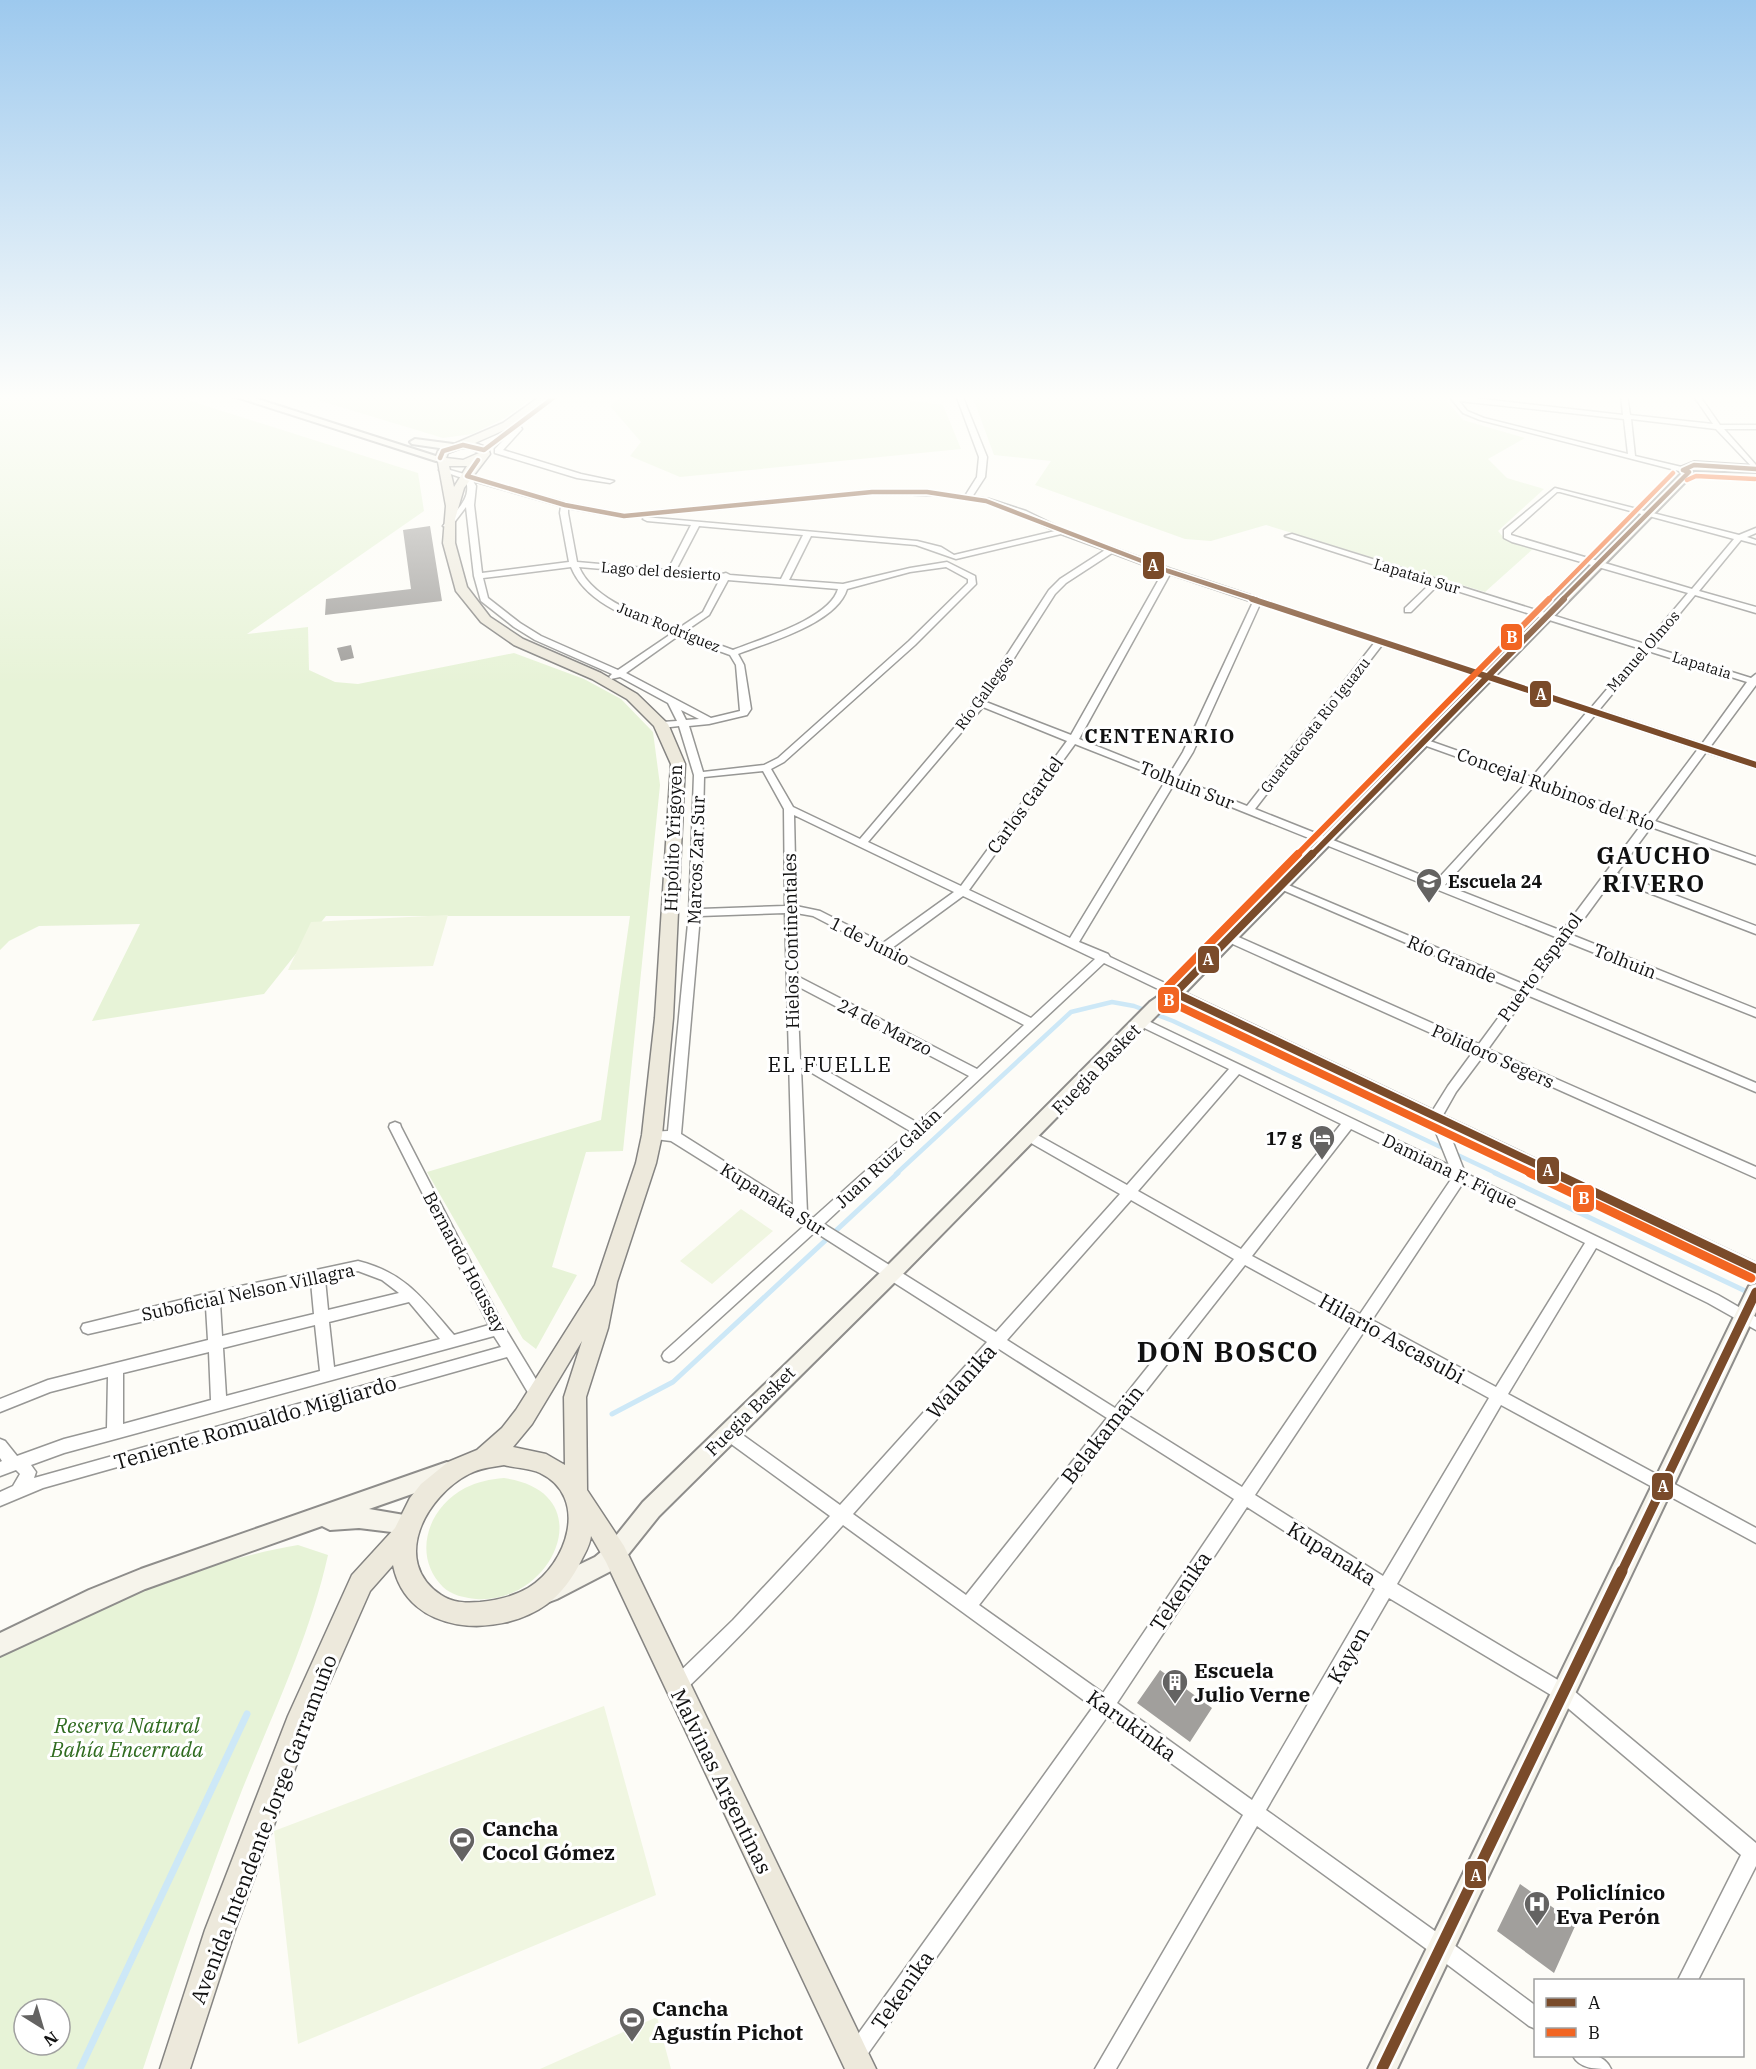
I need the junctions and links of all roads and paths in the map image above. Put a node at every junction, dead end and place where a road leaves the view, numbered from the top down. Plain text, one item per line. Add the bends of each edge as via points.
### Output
1 (448, 492) edge
2 (461, 492) edge
3 (470, 492) edge
4 (521, 492) edge
5 (972, 492) edge
6 (1553, 492) edge
7 (1566, 492) edge
8 (1669, 492) edge
9 (968, 497) junction
10 (470, 498) junction
11 (451, 504) junction
12 (565, 505) junction
13 (1647, 513) junction
14 (624, 516) junction
15 (696, 524) junction
16 (447, 526) junction
17 (1756, 530) edge
18 (1062, 532) junction
19 (808, 534) junction
20 (1288, 536) dead end
21 (1739, 538) junction
22 (1756, 542) edge
23 (1111, 550) junction
24 (952, 561) junction
25 (575, 564) junction
26 (1597, 564) junction
27 (672, 570) junction
28 (1168, 571) junction
29 (726, 575) junction
30 (478, 576) junction
31 (785, 580) junction
32 (1437, 582) junction
33 (843, 587) junction
34 (1694, 592) junction
35 (1258, 600) junction
36 (1408, 610) dead end
37 (1756, 610) edge
38 (1544, 616) junction
39 (679, 632) junction
40 (1381, 640) junction
41 (1646, 648) junction
42 (733, 653) junction
43 (1489, 675) junction
44 (613, 677) junction
45 (1755, 680) edge
46 (672, 701) junction
47 (981, 703) junction
48 (1593, 710) junction
49 (710, 721) junction
50 (683, 723) junction
51 (662, 725) junction
52 (1074, 740) junction
53 (1424, 742) junction
54 (1704, 747) junction
55 (1756, 765) edge
56 (766, 768) junction
57 (699, 776) junction
58 (1173, 779) junction
59 (1534, 781) junction
60 (789, 809) junction
61 (1249, 810) junction
62 (1647, 822) junction
63 (1326, 842) junction
64 (861, 844) junction
65 (1756, 861) edge
66 (1609, 874) junction
67 (1282, 886) junction
68 (1438, 886) junction
69 (963, 891) junction
70 (791, 909) junction
71 (695, 913) junction
72 (1756, 930) edge
73 (1562, 936) junction
74 (1230, 938) junction
75 (1073, 942) junction
76 (884, 948) junction
77 (1104, 957) junction
78 (791, 978) junction
79 (1524, 990) junction
80 (1175, 993) junction
81 (1756, 1013) edge
82 (1142, 1022) junction
83 (1032, 1023) junction
84 (1480, 1050) junction
85 (794, 1061) junction
86 (1238, 1068) junction
87 (978, 1075) junction
88 (1756, 1088) edge
89 (1436, 1116) junction
90 (1350, 1122) junction
91 (395, 1127) dead end
92 (919, 1130) junction
93 (652, 1135) junction
94 (674, 1136) junction
95 (1029, 1136) junction
96 (1756, 1173) edge
97 (1460, 1176) junction
98 (1130, 1193) junction
99 (800, 1216) junction
100 (819, 1228) junction
101 (1593, 1241) junction
102 (1243, 1257) junction
103 (1756, 1269) edge
104 (892, 1273) junction
105 (317, 1274) junction
106 (606, 1282) junction
107 (410, 1296) junction
108 (213, 1298) junction
109 (1752, 1310) edge
110 (322, 1318) junction
111 (1364, 1323) junction
112 (88, 1328) dead end
113 (498, 1329) junction
114 (451, 1341) junction
115 (997, 1342) junction
116 (216, 1344) junction
117 (512, 1350) junction
118 (669, 1356) dead end
119 (116, 1368) junction
120 (328, 1375) junction
121 (537, 1396) junction
122 (1497, 1396) junction
123 (219, 1403) junction
124 (0, 1406) edge
125 (1116, 1415) junction
126 (115, 1432) junction
127 (728, 1433) junction
128 (0, 1446) edge
129 (484, 1458) junction
130 (6, 1466) edge
131 (456, 1469) junction
132 (1663, 1485) junction
133 (20, 1489) junction
134 (576, 1494) junction
135 (1243, 1496) junction
136 (0, 1499) edge
137 (841, 1515) junction
138 (293, 1526) junction
139 (406, 1530) junction
140 (1756, 1536) edge
141 (610, 1545) junction
142 (1386, 1587) junction
143 (538, 1597) junction
144 (967, 1607) junction
145 (0, 1645) edge
146 (676, 1687) junction
147 (1562, 1692) junction
148 (1105, 1705) junction
149 (1256, 1814) junction
150 (1755, 1854) edge
151 (1439, 1946) junction
152 (1689, 1979) edge
153 (1534, 2017) edge
154 (1586, 2057) edge
155 (858, 2062) edge
156 (175, 2069) edge
157 (1105, 2069) edge
158 (1382, 2069) edge
159 (1601, 2069) edge

1 - 11 main road, Hipólito Yrigoyen
2 - 11 main road, Hipólito Yrigoyen
3 - 10 street
4 - 12 street
5 - 9 street
6 - 26 street via 1507,536
7 - 13 street
8 - 13 main road, Fuegia Basket
9 - 14 street via 872,492
9 - 18 street via 1005,506
10 - 16 street
10 - 30 street
11 - 16 main road, Hipólito Yrigoyen
12 - 14 street
12 - 25 street, Juan Rodríguez
13 - 21 street
13 - 26 main road, Fuegia Basket
14 - 15 street
15 - 19 street
15 - 27 street
16 - 44 main road, Hipólito Yrigoyen via 458,586 478,612 524,645
17 - 21 street, Manuel Olmos
18 - 23 street
18 - 24 street
19 - 24 street via 917,543 938,549
19 - 31 street
20 - 32 street, Lapataia Sur
21 - 22 street
21 - 34 street, Manuel Olmos
23 - 28 street
23 - 47 street, Río Gallegos via 1063,581 1053,592
24 - 33 street
24 - 56 street via 972,578 972,584 912,643 781,760
25 - 27 street, Lago del desierto
25 - 30 street, Lago del desierto
25 - 39 street, Juan Rodríguez via 582,580 602,598
26 - 34 street
26 - 38 main road, Fuegia Basket
27 - 29 street, Lago del desierto
28 - 35 street
28 - 52 street, Carlos Gardel
29 - 31 street, Lago del desierto
29 - 39 street via 706,613
30 - 44 street via 484,599 517,625
31 - 33 street, Lago del desierto
32 - 36 street
32 - 38 street, Lapataia Sur
33 - 42 street via 840,600 824,614
34 - 37 street
34 - 41 street, Manuel Olmos
35 - 40 street
35 - 58 street
38 - 41 street, Lapataia
38 - 43 main road, Fuegia Basket
39 - 42 street, Juan Rodríguez
39 - 44 street
40 - 43 street
40 - 61 street, Guardacosta Rio Iguazu
41 - 45 street, Lapataia
41 - 48 street, Manuel Olmos
42 - 49 street, Juan Rodríguez via 740,665 746,709 738,716
43 - 48 street
43 - 53 main road, Fuegia Basket
44 - 46 street
44 - 51 main road, Hipólito Yrigoyen
45 - 54 street, Puerto Español
46 - 49 street
46 - 50 street, Marcos Zar Sur
47 - 52 street, Tolhuin Sur
47 - 64 street, Río Gallegos
48 - 54 street
48 - 59 street, Manuel Olmos
49 - 50 street, Juan Rodríguez
50 - 51 street, Juan Rodríguez
50 - 57 street, Marcos Zar Sur
51 - 93 main road, Hipólito Yrigoyen via 675,749 679,777 664,1018
52 - 58 street, Tolhuin Sur
52 - 69 street, Carlos Gardel
53 - 59 street, Concejal Rubinos del Río
53 - 63 main road, Fuegia Basket
54 - 55 street
54 - 62 street, Puerto Español
56 - 57 street
56 - 60 street
57 - 71 street, Marcos Zar Sur
58 - 61 street, Tolhuin Sur
58 - 75 street
59 - 62 street, Concejal Rubinos del Río
59 - 68 street, Manuel Olmos
60 - 64 street
60 - 70 street, Hielos Continentales
61 - 63 street, Tolhuin Sur
62 - 65 street, Concejal Rubinos del Río
62 - 66 street, Puerto Español
63 - 67 main road, Fuegia Basket
63 - 68 street, Tolhuin
64 - 69 street
66 - 72 street
66 - 73 street, Puerto Español
67 - 74 main road, Fuegia Basket
67 - 79 street, Río Grande
68 - 73 street, Tolhuin
69 - 75 street
69 - 76 street, Carlos Gardel
70 - 71 street, 1 de Junio
70 - 76 street, 1 de Junio via 816,913
70 - 78 street, Hielos Continentales
71 - 94 street, Marcos Zar Sur
73 - 79 street, Puerto Español
73 - 81 street, Tolhuin
74 - 80 main road, Fuegia Basket
74 - 84 street, Polidoro Segers
75 - 77 street
76 - 83 street, 1 de Junio
77 - 80 street
77 - 83 street, Juan Ruiz Galán
78 - 85 street, Hielos Continentales
78 - 87 street, 24 de Marzo
79 - 84 street, Puerto Español
79 - 88 street, Río Grande
80 - 82 main road, Fuegia Basket
80 - 89 street
82 - 86 street, Damiana F. Fique
82 - 95 main road, Fuegia Basket
83 - 87 street, Juan Ruiz Galán
84 - 89 street, Puerto Español
84 - 96 street, Polidoro Segers
85 - 92 street
85 - 99 street, Hielos Continentales
86 - 90 street, Damiana F. Fique
86 - 98 street, Walanika
87 - 92 street, Juan Ruiz Galán
89 - 97 street
89 - 103 street
90 - 97 street, Damiana F. Fique
90 - 102 street, Belakamain
91 - 113 street, Bernardo Houssay
92 - 100 street, Juan Ruiz Galán
93 - 94 street, Kupanaka Sur
93 - 106 main road, Hipólito Yrigoyen
94 - 99 street, Kupanaka Sur
95 - 98 street, Hilario Ascasubi
95 - 104 main road, Fuegia Basket
97 - 101 street, Damiana F. Fique
97 - 111 street, Tekenika
98 - 102 street, Hilario Ascasubi
98 - 115 street, Walanika
99 - 100 street, Kupanaka Sur
100 - 104 street, Kupanaka Sur
100 - 118 street, Juan Ruiz Galán
101 - 109 street, Damiana F. Fique via 1713,1299
101 - 122 street, Kayen
102 - 111 street, Hilario Ascasubi
102 - 125 street, Belakamain
104 - 115 street, Kupanaka
104 - 127 main road, Fuegia Basket
105 - 107 street, Suboficial Nelson Villagra via 358,1266 374,1268 398,1282
105 - 108 street, Suboficial Nelson Villagra
105 - 110 street
106 - 121 main road
106 - 134 main road via 573,1411
107 - 110 street
107 - 114 street, Suboficial Nelson Villagra
108 - 112 street, Suboficial Nelson Villagra
108 - 116 street
109 - 132 main road
110 - 116 street
110 - 120 street
111 - 122 street, Hilario Ascasubi
111 - 135 street, Tekenika
113 - 114 street, Teniente Romualdo Migliardo
113 - 117 street, Bernardo Houssay
114 - 120 street, Teniente Romualdo Migliardo
115 - 125 street, Kupanaka
115 - 137 street, Walanika
116 - 119 street
116 - 123 street
117 - 121 street, Bernardo Houssay
117 - 133 street, Teniente Romualdo Migliardo
119 - 124 street via 48,1386
119 - 126 street
120 - 123 street, Teniente Romualdo Migliardo
121 - 129 main road via 510,1435
122 - 132 street, Hilario Ascasubi
122 - 142 street, Kayen
123 - 126 street, Teniente Romualdo Migliardo
125 - 135 street, Kupanaka
125 - 144 street, Belakamain
126 - 130 street, Teniente Romualdo Migliardo
127 - 137 street, Karukinka
127 - 141 main road, Fuegia Basket
128 - 130 street
129 - 131 main road
129 - 134 main road via 523,1456 541,1461 566,1478
130 - 133 street via 21,1464 28,1472
131 - 138 main road
131 - 139 main road via 419,1502
132 - 140 street, Hilario Ascasubi
132 - 147 main road
133 - 136 street, Teniente Romualdo Migliardo
134 - 141 main road, Malvinas Argentinas
134 - 143 main road via 582,1516 572,1560 558,1580
135 - 142 street, Kupanaka
135 - 148 street, Tekenika
137 - 144 street, Karukinka
137 - 146 street, Walanika via 714,1652
138 - 139 main road via 350,1518
138 - 145 main road via 141,1580
139 - 143 main road via 403,1558 409,1579 422,1596 441,1609 489,1616
139 - 156 main road, Avenida Intendente Jorge Garramuño via 362,1583 301,1716 220,1930
141 - 143 main road, Fuegia Basket via 603,1564
141 - 146 main road, Malvinas Argentinas
142 - 147 street, Kupanaka
142 - 149 street, Kayen
144 - 148 street, Karukinka
146 - 155 main road, Malvinas Argentinas
147 - 150 street, Kupanaka
147 - 151 main road
148 - 149 street, Karukinka
148 - 155 street, Tekenika
149 - 151 street, Karukinka
149 - 157 street, Kayen
150 - 152 street
151 - 153 street, Karukinka
151 - 158 main road
154 - 159 street

